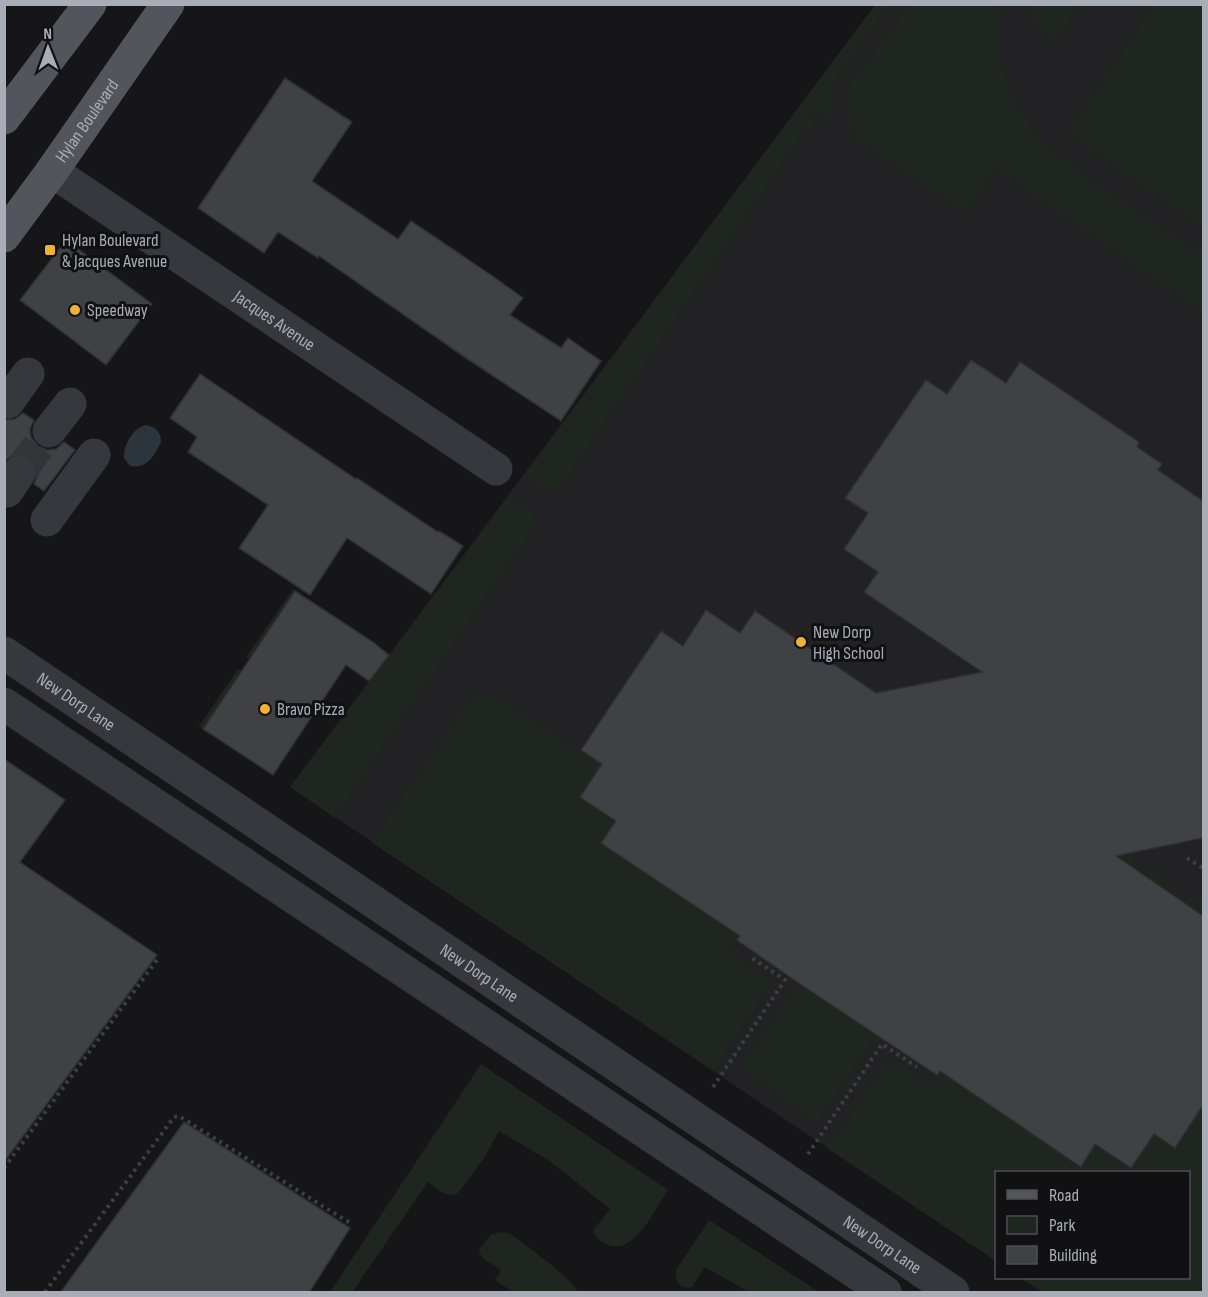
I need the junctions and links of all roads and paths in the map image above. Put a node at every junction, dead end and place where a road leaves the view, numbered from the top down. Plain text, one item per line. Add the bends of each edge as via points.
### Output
1 (90, 4) edge
2 (168, 4) edge
3 (4, 118) edge
4 (52, 171) junction
5 (4, 236) edge
6 (28, 374) dead end
7 (8, 402) dead end
8 (70, 404) dead end
9 (50, 432) tunnel mouth
10 (94, 455) dead end
11 (496, 469) dead end
12 (47, 520) dead end
13 (4, 653) edge
14 (4, 704) edge
15 (1187, 858) dead end
16 (1203, 869) edge
17 (752, 958) dead end
18 (157, 960) dead end
19 (917, 1067) dead end
20 (711, 1090) dead end
21 (807, 1154) dead end
22 (4, 1168) edge
23 (350, 1223) dead end
24 (45, 1293) edge
25 (885, 1293) edge
26 (953, 1293) edge

1 - 3 main road
2 - 4 main road, Hylan Boulevard
4 - 5 main road, Hylan Boulevard
4 - 11 street, Jacques Avenue
6 - 7 street
8 - 9 street
10 - 12 street
13 - 26 street, New Dorp Lane
14 - 25 street, New Dorp Lane
15 - 16 path
17 - 20 path via 785,980
18 - 22 path
19 - 21 path via 882,1044
23 - 24 path via 179,1116

